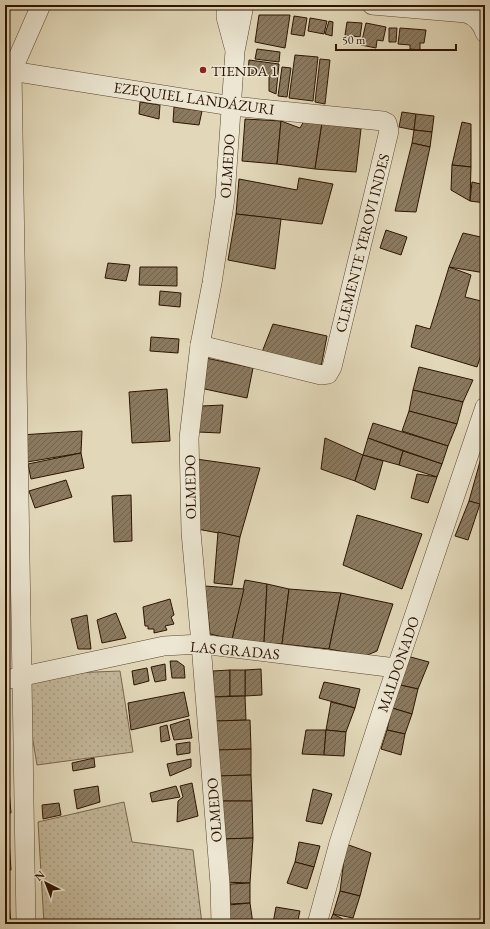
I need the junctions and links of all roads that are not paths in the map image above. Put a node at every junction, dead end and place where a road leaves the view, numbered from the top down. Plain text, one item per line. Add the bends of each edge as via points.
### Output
1 (41, 5) edge
2 (226, 5) edge
3 (244, 5) edge
4 (372, 5) edge
5 (468, 11) edge
6 (485, 33) edge
7 (235, 51) junction
8 (8, 70) edge
9 (232, 106) junction
10 (383, 120) joint
11 (200, 345) junction
12 (485, 407) edge
13 (201, 644) junction
14 (396, 668) junction
15 (13, 678) edge
16 (26, 924) edge
17 (221, 924) edge
18 (317, 924) edge

1 - 8 street
2 - 7 street, OLMEDO via 226,16
3 - 7 street, OLMEDO
4 - 5 street
5 - 6 street via 484,28
7 - 9 street, OLMEDO
8 - 9 street, EZEQUIEL LANDÁZURI
8 - 15 street
9 - 10 street, EZEQUIEL LANDÁZURI
9 - 11 street, OLMEDO via 225,198
10 - 11 street, CLEMENTE YEROVI INDES via 387,123 389,131 332,367 328,374 321,375
11 - 13 street, OLMEDO via 189,438 190,532
12 - 14 street, MALDONADO
13 - 14 street, LAS GRADAS
13 - 15 street, LAS GRADAS via 164,646
13 - 17 street, OLMEDO
14 - 18 street, MALDONADO via 339,843
15 - 16 street

